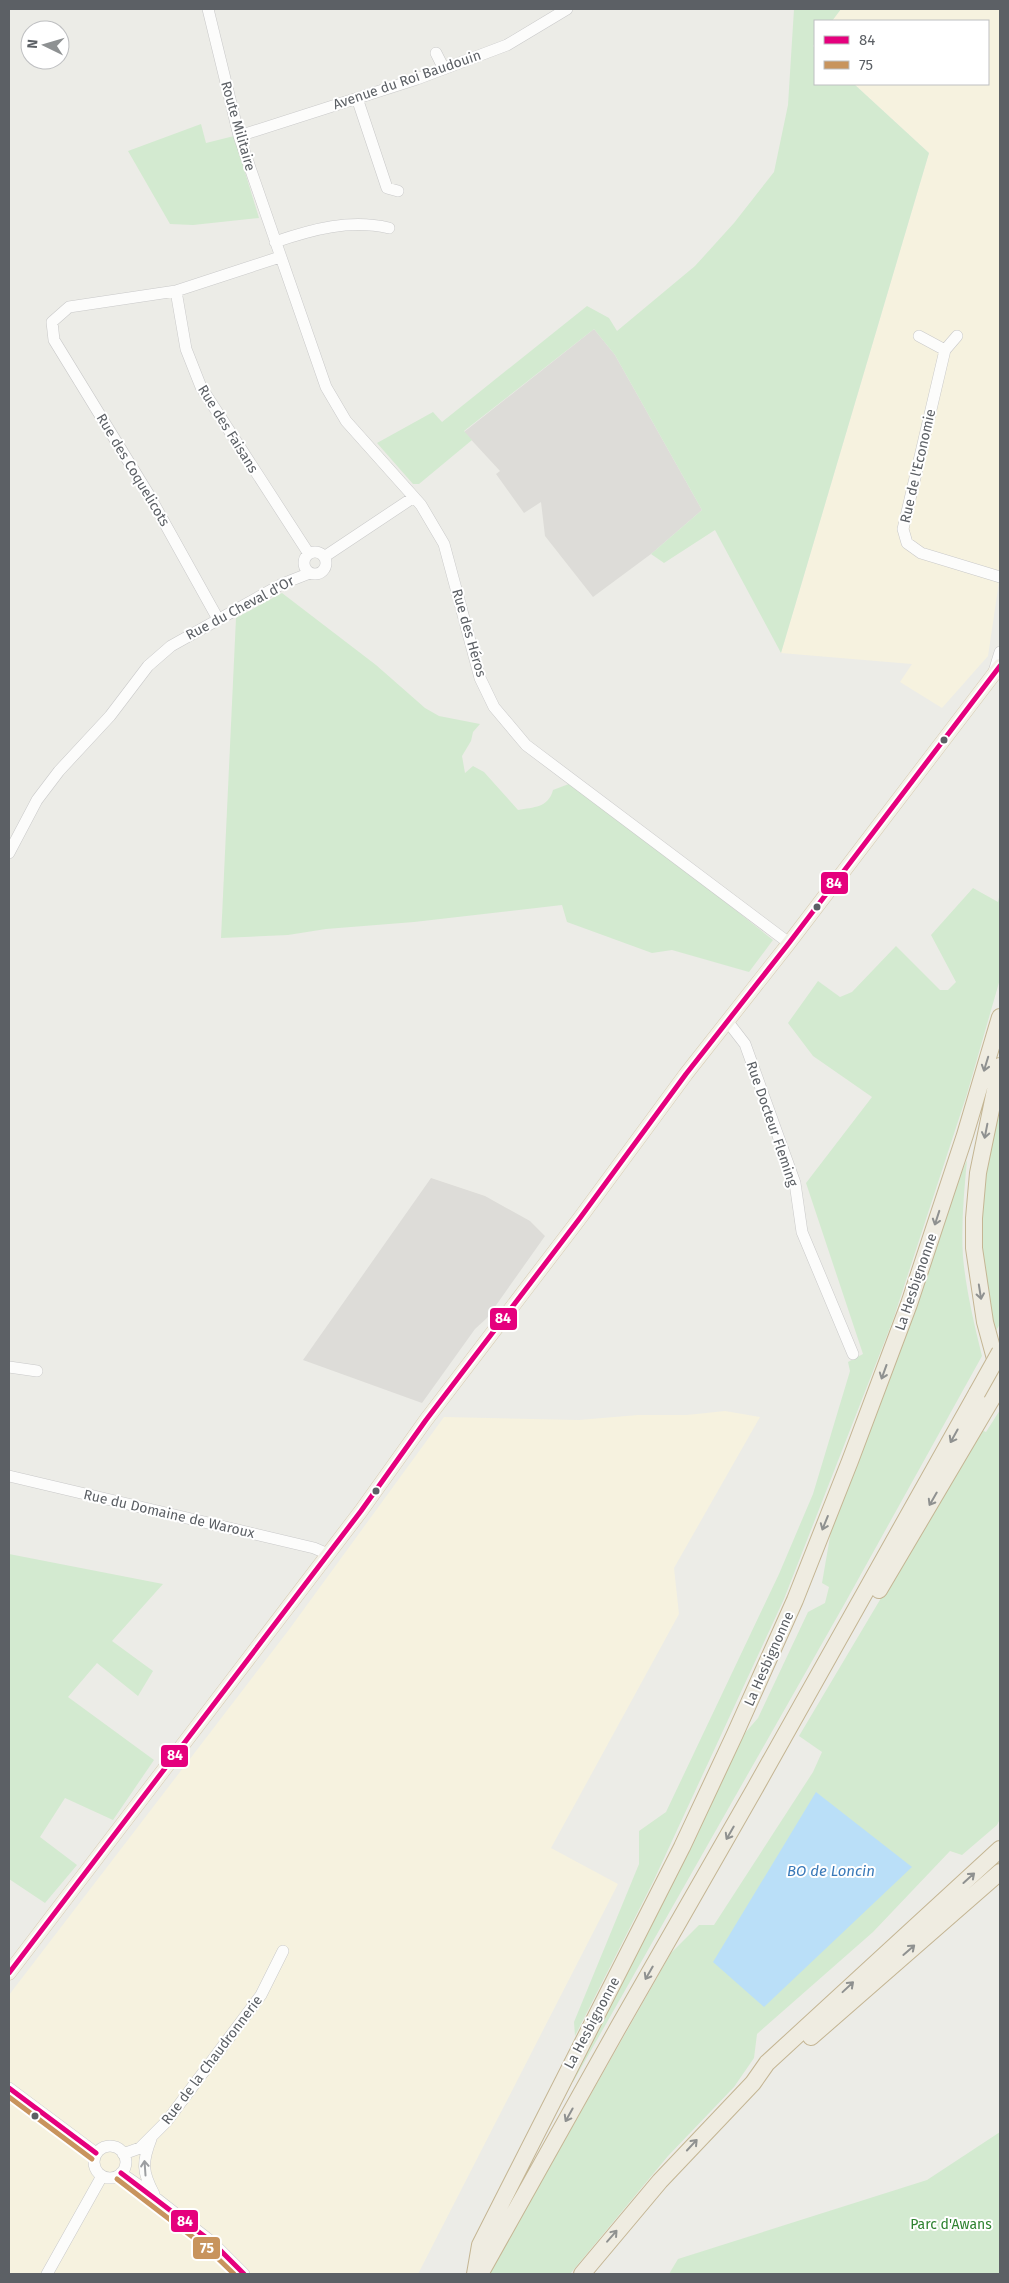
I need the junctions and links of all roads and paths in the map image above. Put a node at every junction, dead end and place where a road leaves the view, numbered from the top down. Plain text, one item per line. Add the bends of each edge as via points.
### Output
1 (208, 9) edge
2 (567, 9) edge
3 (436, 53) dead end
4 (444, 69) junction
5 (358, 98) junction
6 (239, 136) junction
7 (398, 191) dead end
8 (389, 228) dead end
9 (275, 242) junction
10 (280, 257) junction
11 (176, 291) junction
12 (919, 336) dead end
13 (957, 336) dead end
14 (946, 350) junction
15 (414, 497) junction
16 (310, 554) junction
17 (324, 557) junction
18 (310, 573) junction
19 (1000, 577) edge
20 (218, 619) junction
21 (1000, 652) edge
22 (998, 670) edge
23 (9, 853) edge
24 (789, 943) junction
25 (1000, 1017) edge
26 (728, 1022) junction
27 (1000, 1066) edge
28 (1000, 1352) edge
29 (853, 1354) dead end
30 (9, 1367) edge
31 (37, 1371) dead end
32 (1000, 1377) edge
33 (1000, 1385) edge
34 (9, 1476) edge
35 (328, 1554) junction
36 (754, 1790) junction
37 (1000, 1850) edge
38 (1000, 1872) edge
39 (1000, 1886) edge
40 (945, 1919) junction
41 (283, 1951) dead end
42 (9, 1973) edge
43 (752, 2084) junction
44 (9, 2088) edge
45 (152, 2136) junction
46 (96, 2153) junction
47 (123, 2154) junction
48 (121, 2174) junction
49 (102, 2176) junction
50 (156, 2198) junction
51 (47, 2274) edge
52 (244, 2274) edge
53 (475, 2274) edge
54 (480, 2274) edge
55 (582, 2274) edge

1 - 6 street, Route Militaire
2 - 4 street, Avenue du Roi Baudouin via 507,45
3 - 4 street
4 - 5 street, Avenue du Roi Baudouin
5 - 6 street, Avenue du Roi Baudouin
5 - 7 street via 387,188
6 - 9 street, Route Militaire
8 - 9 street via 364,223 348,224
9 - 10 street, Route Militaire
10 - 11 street
10 - 15 street, Rue des Héros via 326,387 346,421
11 - 16 street, Rue des Faisans via 186,349 201,387
11 - 20 street, Rue des Coquelicots via 69,307 52,322 54,340 149,495
12 - 14 street
13 - 14 street, Rue de l'Economie
14 - 19 street, Rue de l'Economie via 903,529 907,543 921,553
15 - 17 street
15 - 24 street, Rue des Héros via 444,544 480,678 494,707 507,723 526,745
16 - 17 street
16 - 18 street via 304,564
17 - 18 street via 323,571
18 - 20 street, Rue du Cheval d'Or via 282,584
20 - 23 street, Rue du Cheval d'Or via 170,646 148,666 110,716 59,770 37,800
21 - 22 street
22 - 24 main road
24 - 26 main road
25 -> 53 highway, La Hesbignonne via 909,1304 795,1600 682,1846 480,2245
26 - 29 street, Rue Docteur Fleming via 745,1044 794,1183 802,1232
26 - 35 main road
27 -> 32 highway via 978,1172 974,1218 978,1284
28 -> 36 highway, bridge
30 - 31 street
33 -> 36 highway via 770,1776
34 - 35 street, Rue du Domaine de Waroux via 314,1548
35 - 42 main road
36 -> 54 highway
43 -> 37 highway via 768,2063
38 - 40 highway
39 - 40 highway via 964,1915
43 -> 40 highway via 776,2069
41 - 45 street, Rue de la Chaudronnerie via 255,2003 167,2121
55 -> 43 highway via 660,2181
44 - 46 street
45 - 47 street, Rue de la Chaudronnerie via 140,2148
50 -> 45 street via 144,2172 144,2156
46 - 47 street via 108,2146
46 - 49 street via 95,2170
47 - 48 street via 126,2163
48 - 49 street via 111,2178
48 - 50 street
49 - 51 street
50 - 52 street via 212,2242

